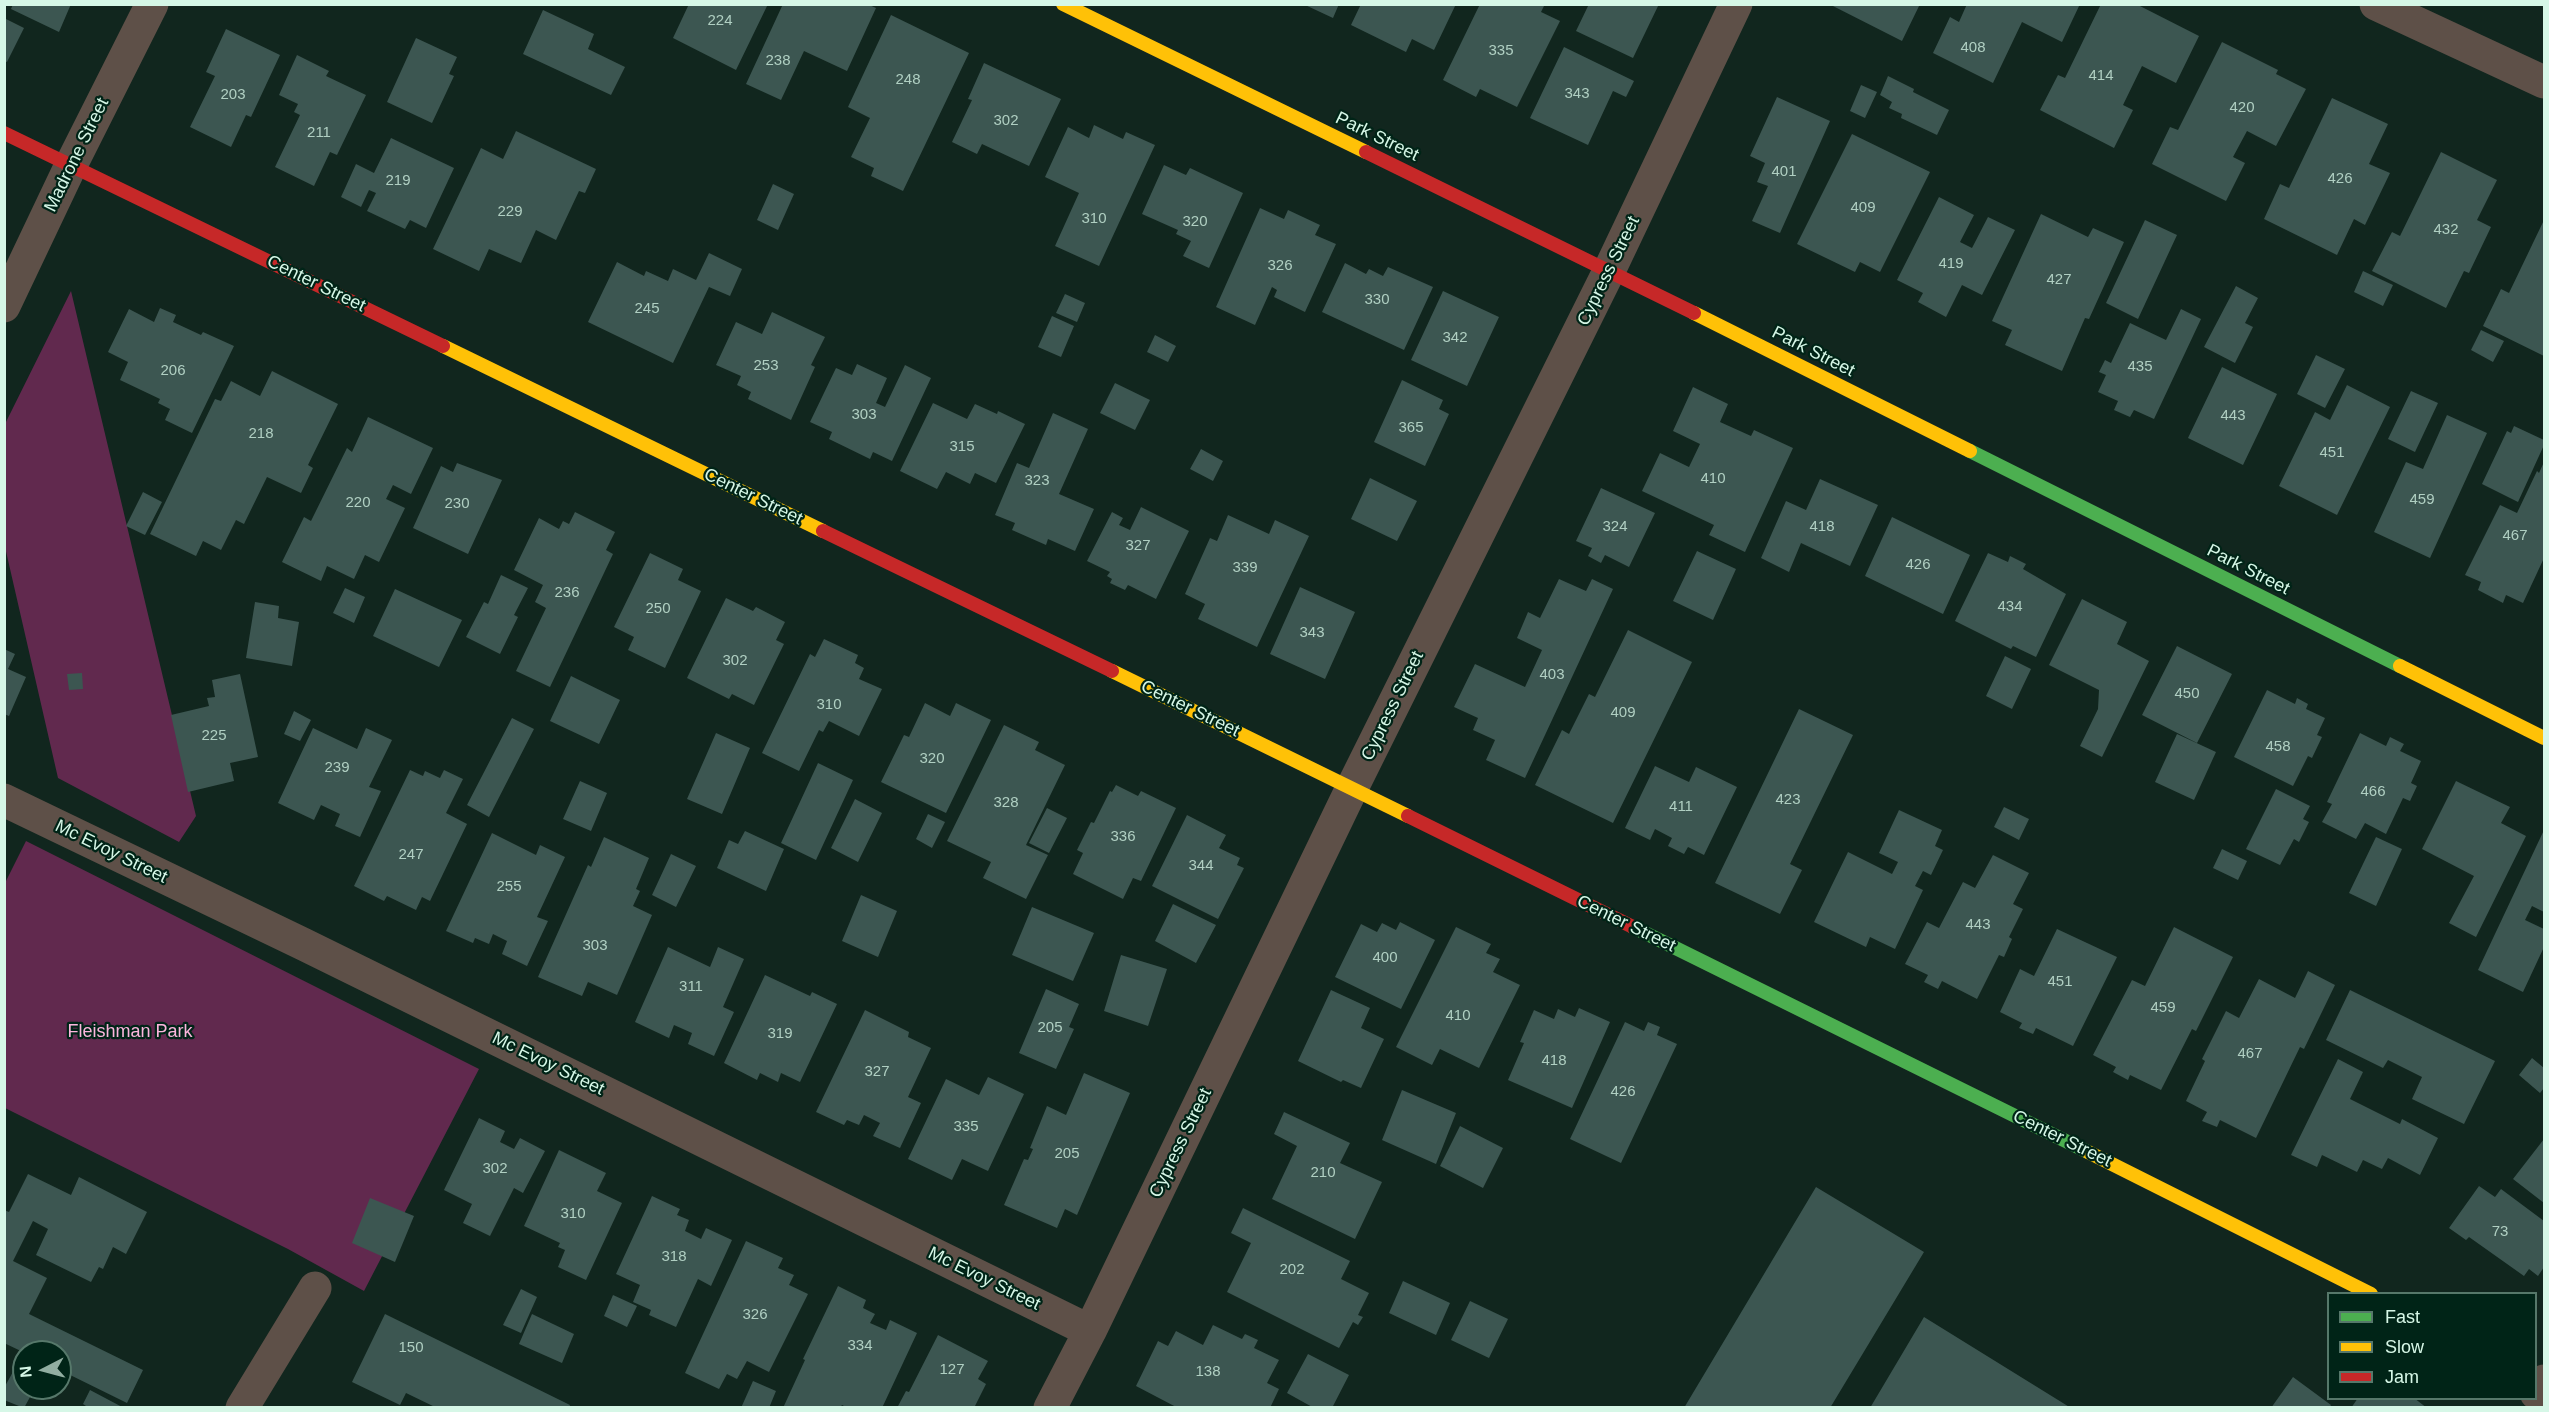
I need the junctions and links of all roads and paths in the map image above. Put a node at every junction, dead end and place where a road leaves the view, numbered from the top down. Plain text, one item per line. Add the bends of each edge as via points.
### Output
1 (152, 4) edge
2 (1063, 4) edge
3 (1736, 4) edge
4 (2376, 4) edge
5 (2544, 82) edge
6 (4, 132) edge
7 (71, 165) junction
8 (1610, 271) junction
9 (4, 306) edge
10 (2544, 738) edge
11 (1352, 788) junction
12 (4, 800) edge
13 (315, 1288) dead end
14 (2369, 1292) edge
15 (1090, 1331) junction
16 (242, 1407) edge
17 (1050, 1407) edge

1 - 7 street, Madrone Street
2 - 8 street, Park Street
3 - 8 street, Cypress Street
4 - 5 street
6 - 7 street, Center Street
7 - 9 street, Madrone Street
7 - 11 street, Center Street
8 - 10 street, Park Street
8 - 11 street, Cypress Street
11 - 14 street, Center Street
11 - 15 street, Cypress Street
12 - 15 street, Mc Evoy Street
13 - 16 street
15 - 17 street, Cypress Street

